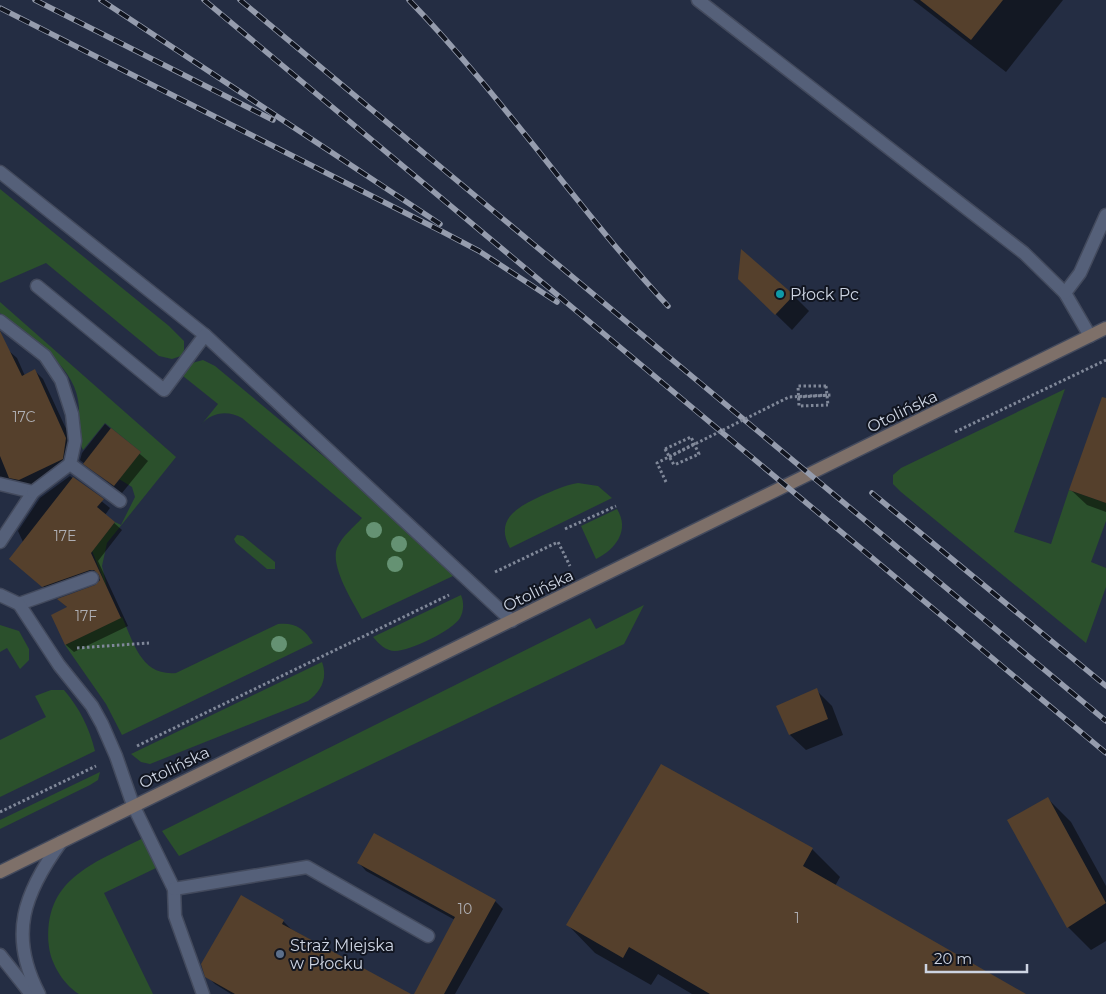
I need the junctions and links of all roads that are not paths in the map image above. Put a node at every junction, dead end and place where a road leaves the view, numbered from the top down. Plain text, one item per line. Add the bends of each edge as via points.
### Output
1 (698, 0) edge
2 (0, 172) edge
3 (1106, 215) edge
4 (38, 286) dead end
5 (1066, 293) junction
6 (0, 321) edge
7 (1106, 328) edge
8 (205, 336) junction
9 (1090, 336) junction
10 (70, 464) junction
11 (0, 484) edge
12 (33, 492) junction
13 (120, 501) dead end
14 (0, 542) edge
15 (92, 578) dead end
16 (0, 595) edge
17 (19, 604) junction
18 (512, 621) junction
19 (133, 806) junction
20 (60, 842) junction
21 (0, 872) edge
22 (174, 889) junction
23 (428, 936) dead end
24 (0, 955) edge
25 (31, 994) edge
26 (38, 994) edge
27 (203, 994) edge

1 - 5 street via 1024,253
2 - 8 street
3 - 5 street via 1080,273
4 - 8 street via 164,390
5 - 9 street
6 - 10 street via 45,356 61,380 72,414 75,441
7 - 9 main road, Otolińska
8 - 18 street
9 - 18 main road, Otolińska
10 - 12 street
10 - 13 street
11 - 12 street
12 - 14 street
15 - 17 street
16 - 17 street
17 - 19 street via 102,724
18 - 19 main road, Otolińska
19 - 20 main road, Otolińska
19 - 22 street
20 - 21 main road, Otolińska
20 - 26 street via 26,902 21,930 23,954
22 - 23 street via 307,867
22 - 27 street via 175,916
24 - 25 street

